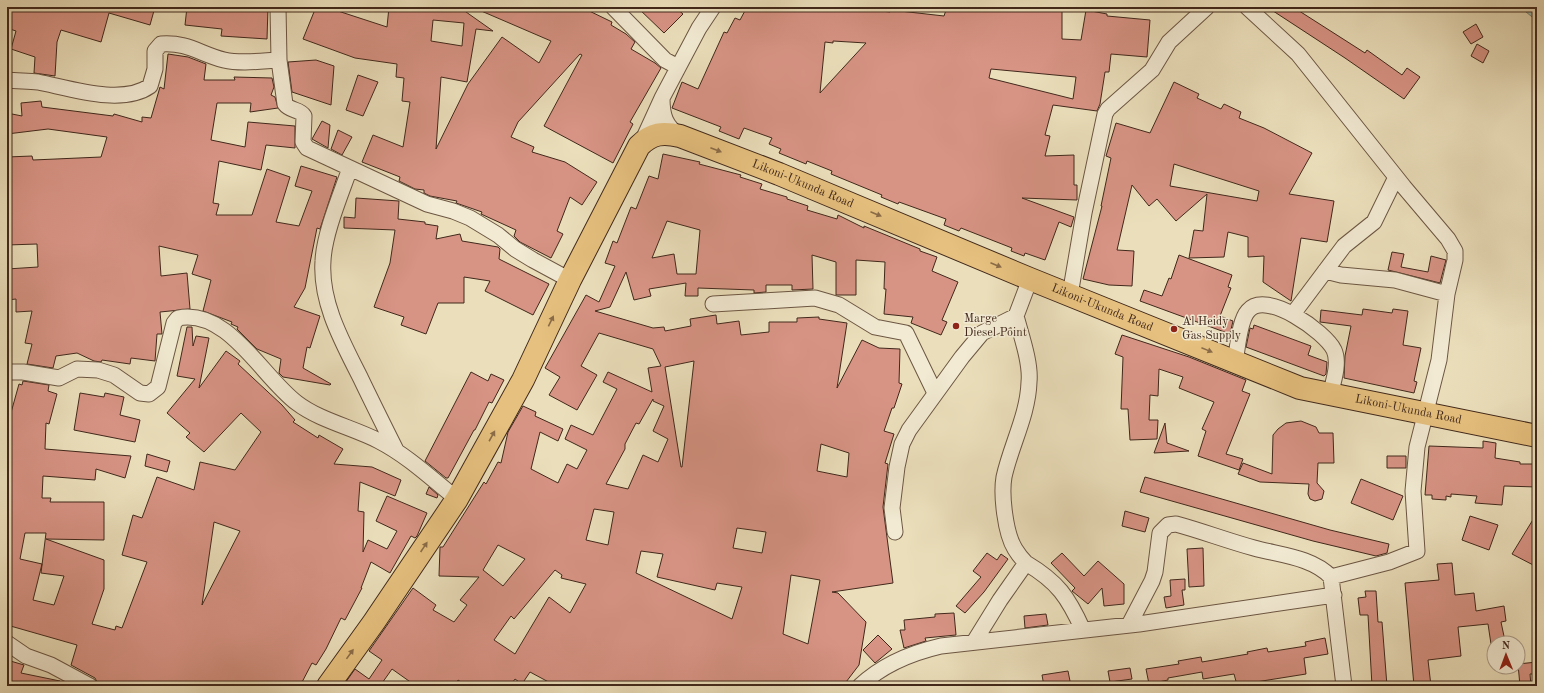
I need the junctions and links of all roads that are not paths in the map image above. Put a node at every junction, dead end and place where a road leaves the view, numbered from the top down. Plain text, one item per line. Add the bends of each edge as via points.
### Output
1 (278, 7) edge
2 (613, 7) edge
3 (713, 7) edge
4 (1208, 7) edge
5 (1247, 7) edge
6 (279, 60) junction
7 (678, 68) junction
8 (7, 80) edge
9 (662, 98) junction
10 (680, 136) junction
11 (639, 146) junction
12 (350, 168) junction
13 (1396, 177) junction
14 (1325, 271) junction
15 (1030, 279) junction
16 (570, 280) junction
17 (1447, 294) junction
18 (1070, 295) junction
19 (713, 304) dead end
20 (1293, 314) junction
21 (1016, 316) junction
22 (1235, 361) junction
23 (7, 372) edge
24 (935, 393) junction
25 (1330, 395) junction
26 (1426, 414) junction
27 (1537, 436) edge
28 (396, 450) junction
29 (457, 499) junction
30 (895, 532) dead end
31 (1026, 563) junction
32 (1331, 577) junction
33 (1334, 596) junction
34 (1128, 625) junction
35 (1083, 630) junction
36 (974, 642) junction
37 (7, 643) edge
38 (90, 686) edge
39 (328, 686) edge
40 (860, 686) edge
41 (1344, 686) edge

1 - 6 street
2 - 7 street via 665,60
3 - 7 street
4 - 18 street via 1169,42 1152,70 1105,114 1084,212
5 - 13 street via 1298,54
6 - 8 street via 224,60 180,44 161,44 155,51 156,69 150,86 135,93 108,95 39,82
6 - 12 street via 285,104 304,116 304,145
7 - 9 street
9 - 10 street via 665,121
9 - 11 street
10 - 11 highway, Likoni-Ukunda Road via 662,133 654,135
10 -> 15 highway, Likoni-Ukunda Road via 779,174
11 - 16 highway
12 - 16 street via 427,204 470,218 533,260
12 - 28 street via 327,237 323,276 330,310 340,338
13 - 14 street via 1374,222 1344,246
13 - 17 street via 1452,246 1455,260
14 - 17 street via 1395,280
14 - 20 street
15 - 18 highway, Likoni-Ukunda Road
15 - 21 street
29 -> 16 highway via 523,380
17 - 26 street via 1439,360
18 -> 22 highway, Likoni-Ukunda Road
19 - 24 street via 796,298 829,301 875,327 906,333
20 - 22 street via 1264,305 1246,312
20 - 25 street via 1325,338 1335,351 1336,369
21 - 24 street via 982,333
21 - 31 street via 1030,382 1004,477 1003,498 1014,548
22 - 25 highway, Likoni-Ukunda Road via 1300,388
23 - 28 street via 59,378 77,369 98,370 114,375 140,394 149,394 158,387 174,323 178,318 197,318 223,329 296,402
24 - 30 street via 902,444 892,508
25 - 26 highway, Likoni-Ukunda Road
26 - 27 highway, Likoni-Ukunda Road
26 - 32 street via 1417,447 1413,492 1417,551 1389,562
28 - 29 street
39 -> 29 highway
31 - 35 street via 1039,571 1064,594
31 - 36 street
32 - 33 street
32 - 34 street via 1318,566 1309,563 1176,524 1168,524 1160,533 1152,581
33 - 34 street
33 - 41 street
34 - 35 street
35 - 36 street
36 - 40 street via 916,652 897,660
37 - 38 street via 26,656 51,665

